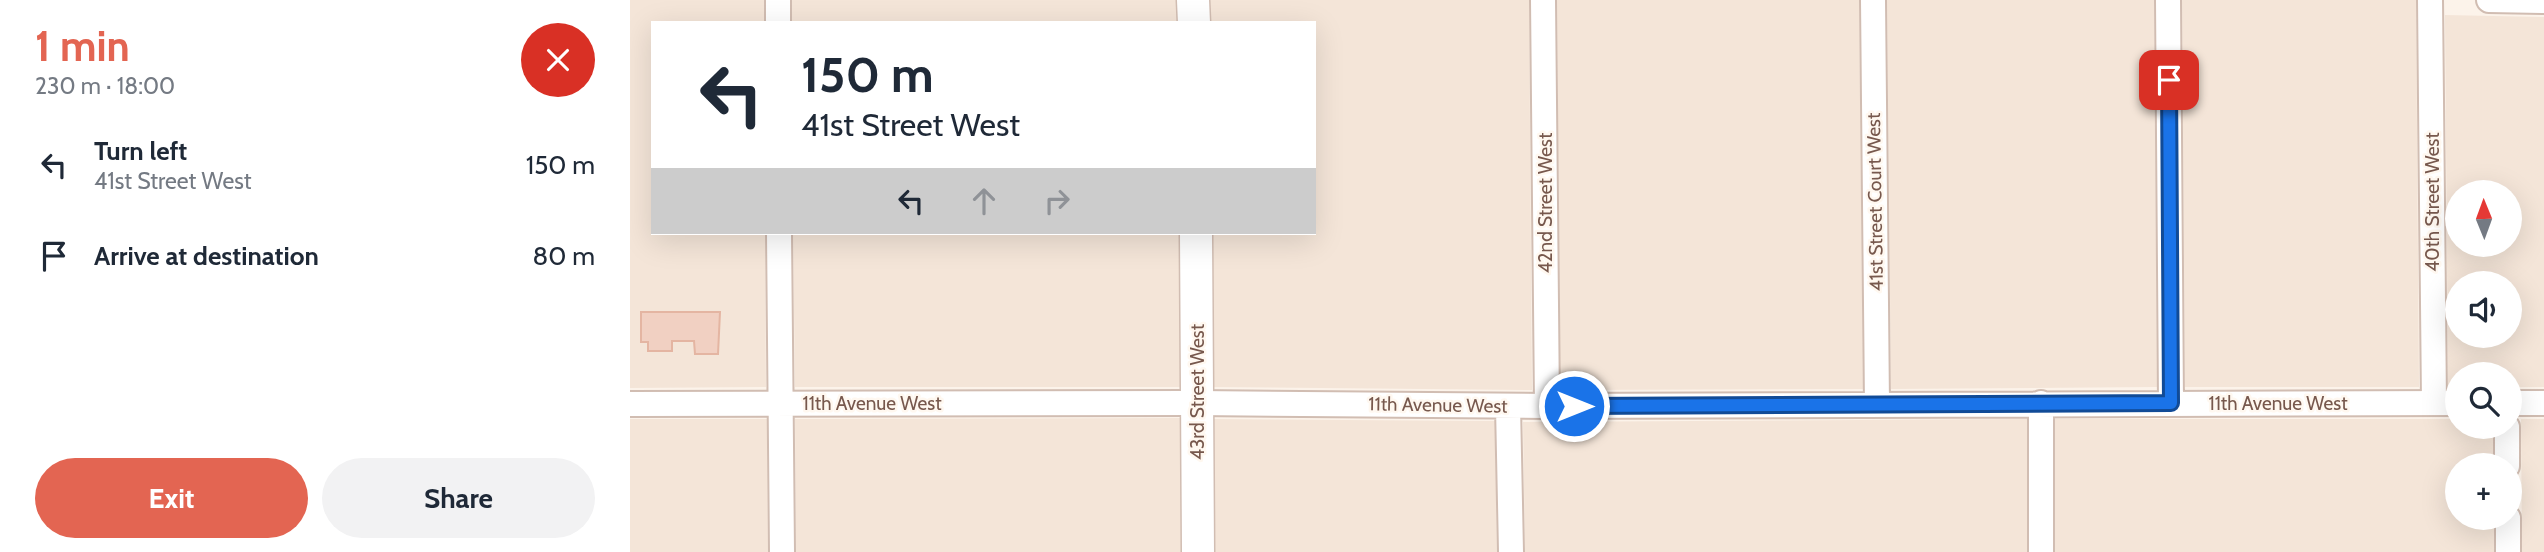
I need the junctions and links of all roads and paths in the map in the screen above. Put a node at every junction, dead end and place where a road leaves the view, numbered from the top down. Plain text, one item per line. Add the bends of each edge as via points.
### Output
1 (778, 0) edge
2 (1193, 0) edge
3 (1543, 0) edge
4 (1873, 0) edge
5 (2168, 0) edge
6 (2430, 0) edge
7 (2489, 0) edge
8 (2544, 1) edge
9 (778, 21) edge
10 (1194, 21) edge
11 (779, 235) edge
12 (1196, 235) edge
13 (1197, 402) junction
14 (781, 403) junction
15 (2041, 403) junction
16 (2171, 403) junction
17 (2445, 403) edge
18 (2522, 403) edge
19 (2544, 403) edge
20 (630, 404) edge
21 (1877, 405) junction
22 (1508, 406) junction
23 (1547, 406) junction
24 (2508, 530) edge
25 (782, 552) edge
26 (1198, 552) edge
27 (1511, 552) edge
28 (2041, 552) edge
29 (2508, 552) edge

1 - 9 street
2 - 10 street
3 - 23 street, 42nd Street West
4 - 21 street, 41st Street Court West
5 - 16 street
6 - 17 street, 40th Street West
7 - 8 street
11 - 14 street
12 - 13 street, 43rd Street West
13 - 14 street, 11th Avenue West
13 - 22 street, 11th Avenue West
13 - 26 street, 43rd Street West
14 - 20 street, 11th Avenue West
14 - 25 street
15 - 16 street, 11th Avenue West
15 - 21 street, 11th Avenue West
15 - 28 street
16 - 17 street, 11th Avenue West
18 - 19 street
21 - 23 street, 11th Avenue West
22 - 23 street, 11th Avenue West
22 - 27 street
24 - 29 street

